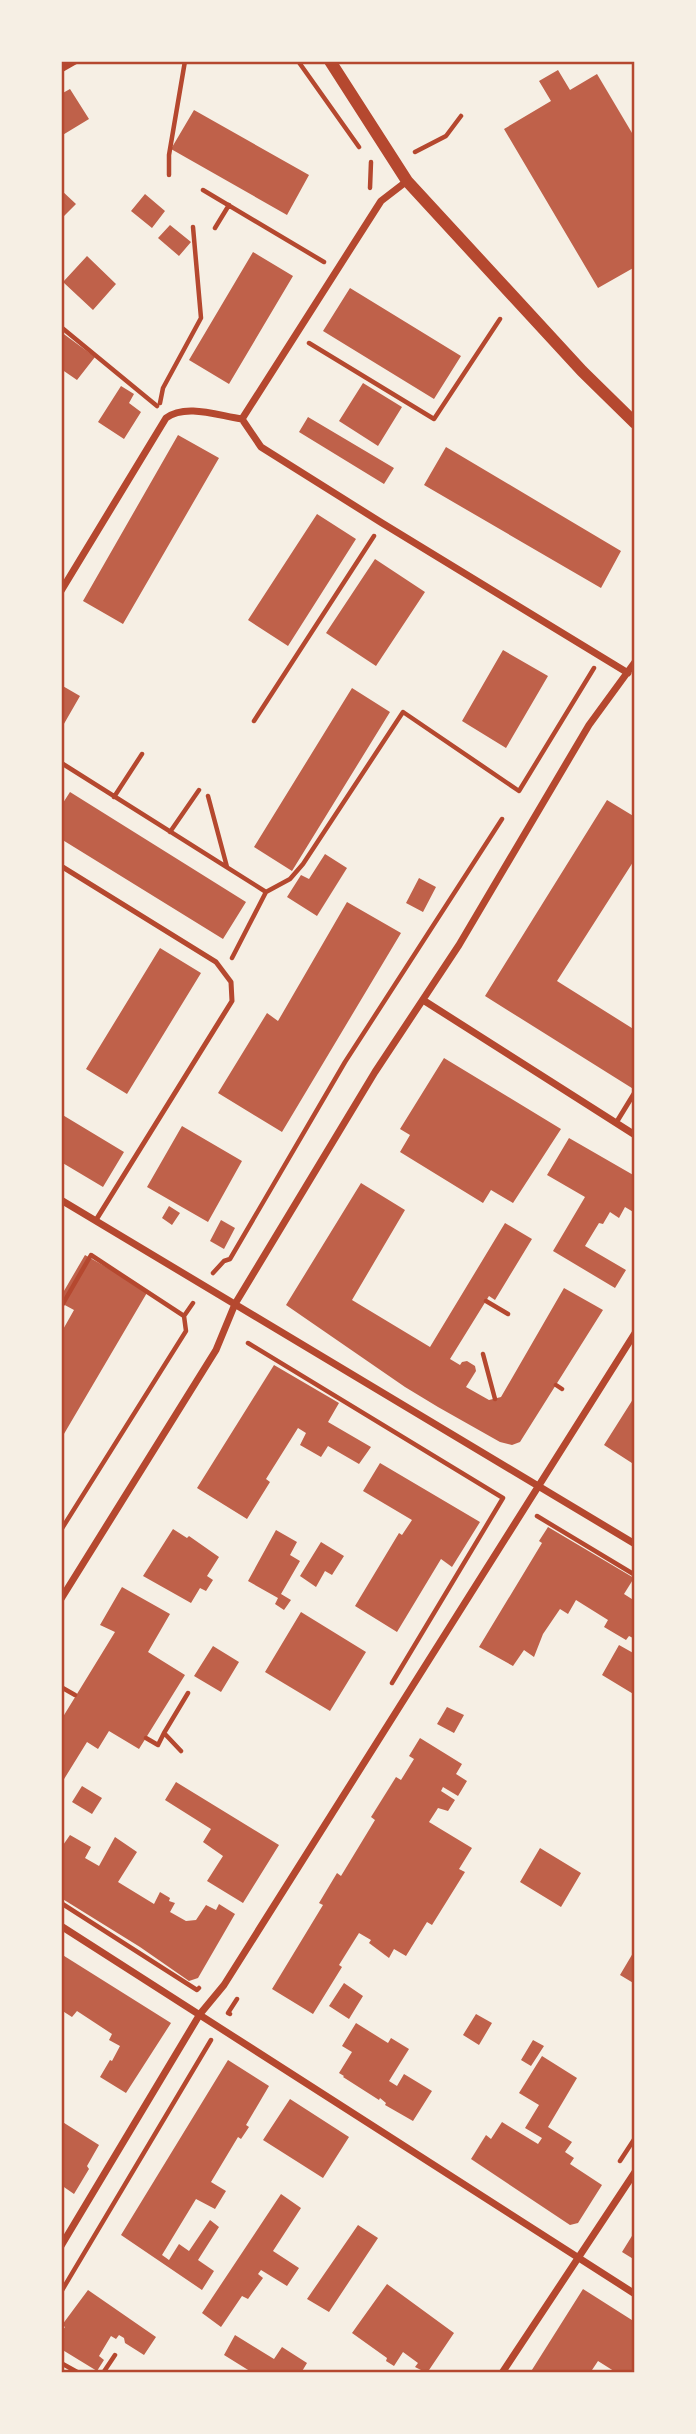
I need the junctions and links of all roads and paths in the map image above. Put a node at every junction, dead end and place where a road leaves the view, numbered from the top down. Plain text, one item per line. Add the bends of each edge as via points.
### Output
1 (75, 61) edge
2 (185, 61) edge
3 (298, 61) edge
4 (330, 61) edge
5 (61, 69) edge
6 (461, 116) dead end
7 (415, 152) dead end
8 (169, 175) dead end
9 (407, 181) junction
10 (203, 190) dead end
11 (368, 192) dead end
12 (229, 205) junction
13 (193, 227) dead end
14 (215, 228) dead end
15 (332, 251) dead end
16 (500, 318) dead end
17 (61, 327) edge
18 (308, 343) dead end
19 (169, 399) dead end
20 (159, 407) junction
21 (152, 418) dead end
22 (242, 419) junction
23 (635, 423) edge
24 (382, 523) junction
25 (61, 591) edge
26 (598, 662) dead end
27 (635, 662) edge
28 (628, 673) junction
29 (254, 721) dead end
30 (142, 754) dead end
31 (61, 768) edge
32 (199, 790) dead end
33 (208, 796) dead end
34 (114, 797) junction
35 (502, 819) dead end
36 (170, 832) junction
37 (61, 866) edge
38 (227, 868) junction
39 (266, 892) junction
40 (232, 959) dead end
41 (423, 1000) junction
42 (635, 1092) edge
43 (615, 1123) junction
44 (635, 1135) edge
45 (61, 1200) edge
46 (96, 1220) junction
47 (210, 1276) dead end
48 (486, 1301) dead end
49 (193, 1303) dead end
50 (235, 1304) junction
51 (61, 1307) edge
52 (508, 1314) dead end
53 (184, 1316) junction
54 (635, 1334) edge
55 (248, 1343) dead end
56 (483, 1354) dead end
57 (556, 1385) dead end
58 (562, 1389) dead end
59 (495, 1399) dead end
60 (540, 1487) junction
61 (546, 1522) dead end
62 (61, 1530) edge
63 (635, 1544) edge
64 (635, 1575) edge
65 (61, 1599) edge
66 (61, 1687) edge
67 (389, 1688) dead end
68 (188, 1693) dead end
69 (75, 1695) dead end
70 (164, 1733) junction
71 (146, 1738) dead end
72 (181, 1751) dead end
73 (61, 1903) edge
74 (61, 1926) edge
75 (205, 1983) dead end
76 (200, 2014) junction
77 (213, 2036) dead end
78 (635, 2172) edge
79 (61, 2246) edge
80 (578, 2258) junction
81 (61, 2292) edge
82 (635, 2294) edge
83 (115, 2355) dead end
84 (61, 2362) edge
85 (79, 2373) edge
86 (103, 2373) edge
87 (502, 2373) edge

1 - 5 street
2 - 8 path
3 - 11 path via 372,165
4 - 9 street
6 - 7 path via 446,136
9 - 22 street via 381,201
9 - 23 street
10 - 12 path
12 - 14 path
12 - 15 path via 324,263
13 - 20 path via 201,318 163,388
16 - 18 path via 434,419
17 - 20 path
19 - 20 path
20 - 21 path
22 - 24 street via 261,447
22 - 25 street via 190,411 174,412 166,418
24 - 28 street
24 - 29 path
26 - 39 path via 519,791 403,712 303,864 290,879
27 - 28 street
28 - 41 street via 589,725
30 - 34 path
31 - 34 path via 63,764
32 - 36 path
33 - 38 path
34 - 36 path
35 - 47 path via 345,1062 230,1259
36 - 38 path
37 - 46 lane via 216,962 231,982 232,1001
38 - 39 path
39 - 40 path
41 - 43 street
41 - 50 street
42 - 43 lane
43 - 44 street
45 - 46 street
46 - 50 street
48 - 52 path
49 - 53 path
50 - 60 street
50 - 65 street via 216,1350
51 - 53 path via 91,1255
53 - 62 path via 186,1331
54 - 60 street
55 - 67 path via 503,1498
56 - 59 path
57 - 58 path
60 - 63 street
60 - 76 street via 224,1985
61 - 64 path
66 - 69 path
68 - 70 path
70 - 71 path via 158,1745
70 - 72 path
73 - 75 path via 197,1990
74 - 76 street
76 - 79 street
76 - 80 street
77 - 81 path
78 - 80 street
80 - 82 street
80 - 87 street
83 - 86 path
84 - 85 path

